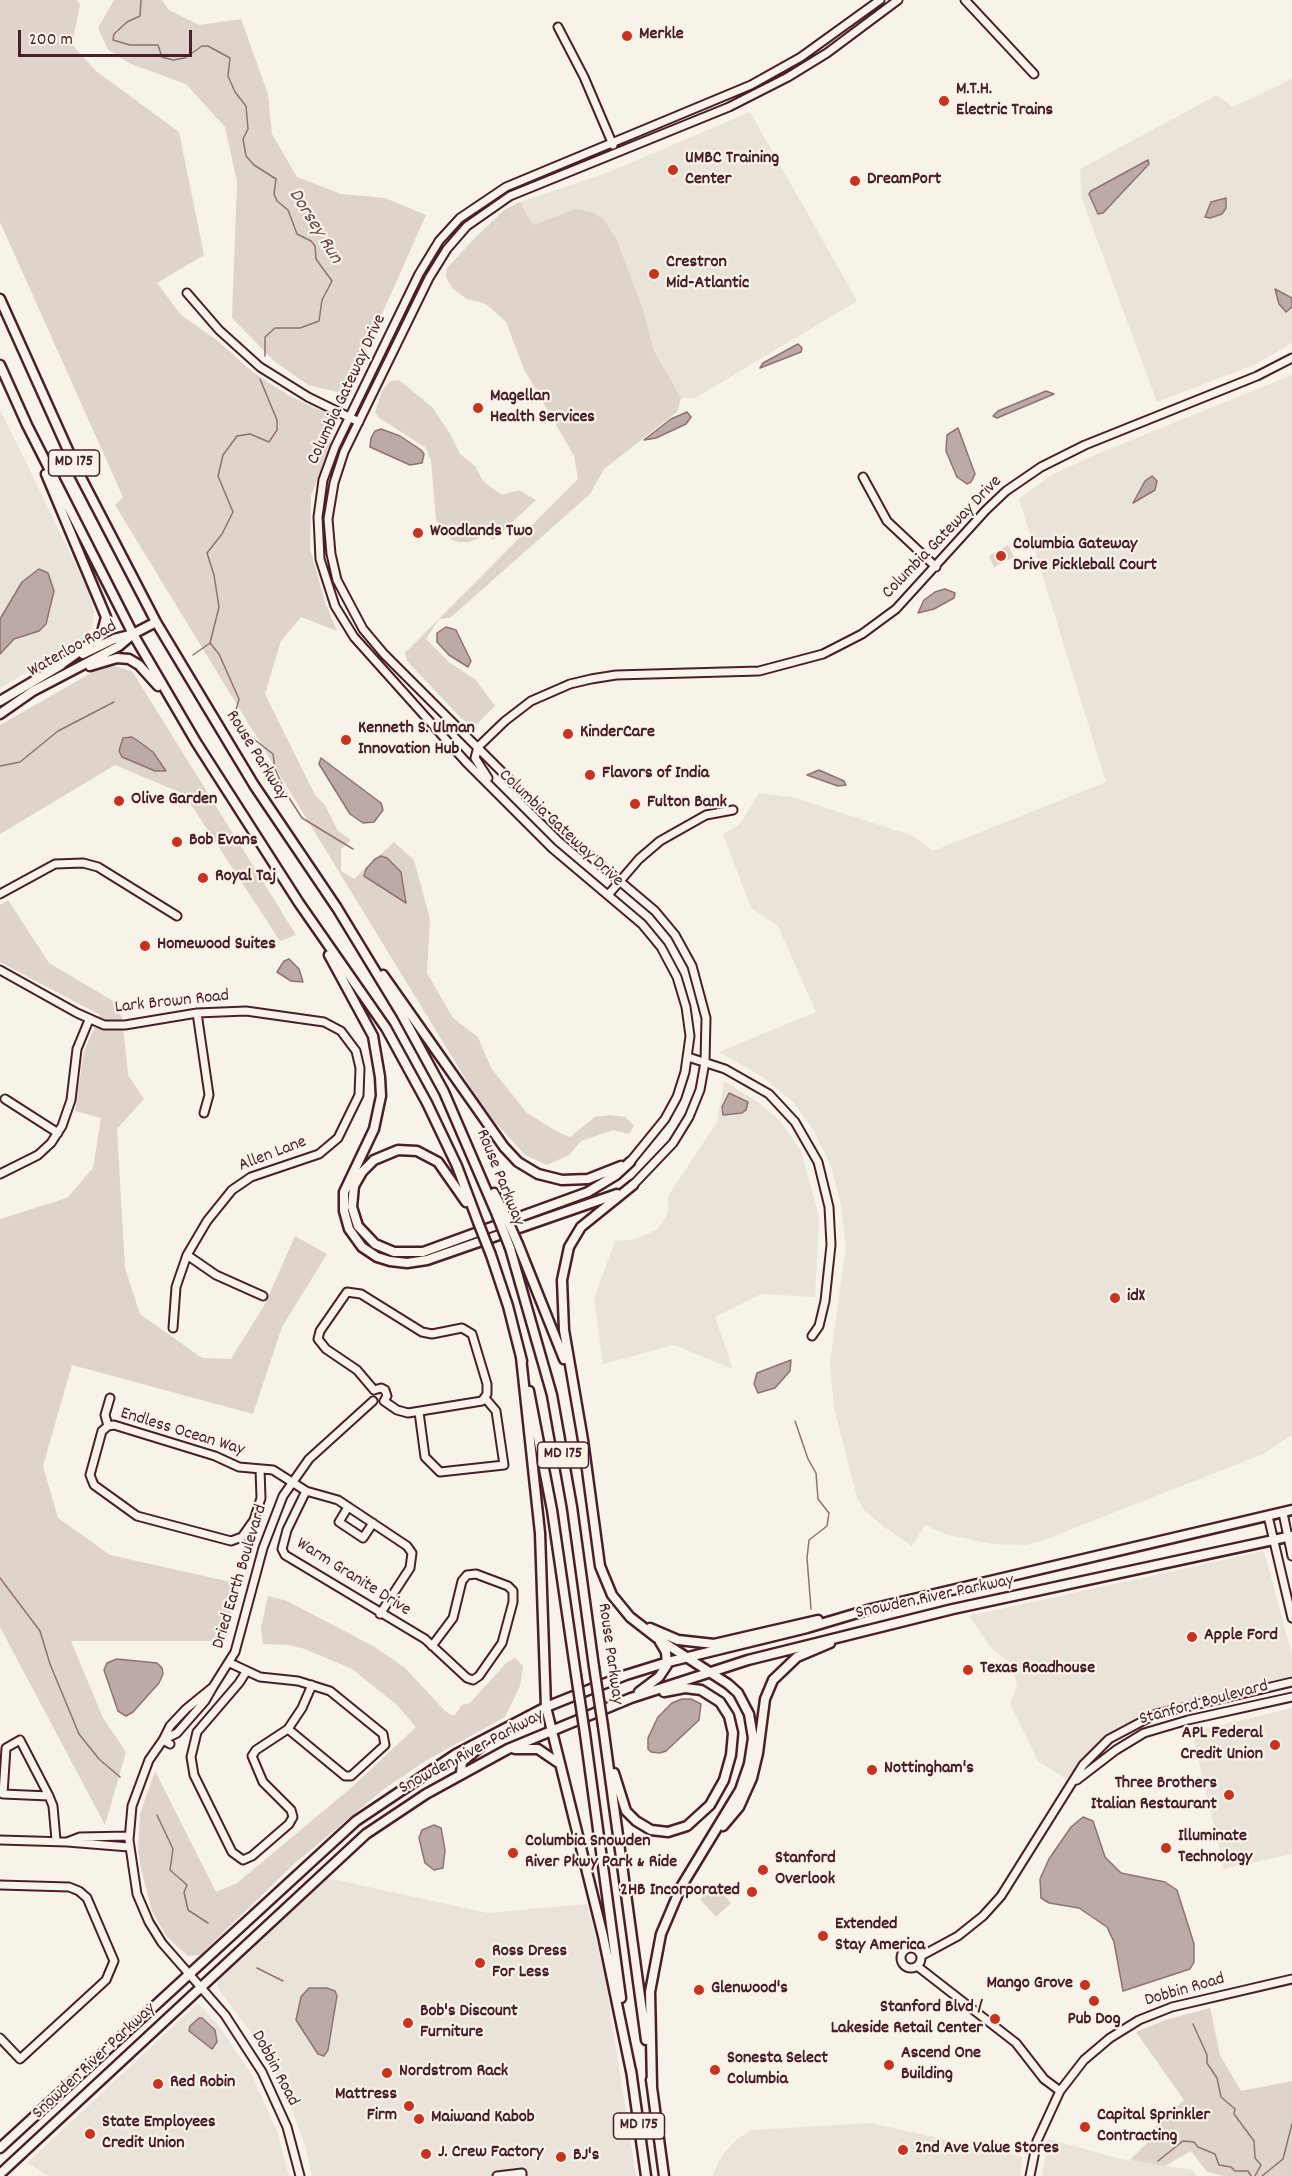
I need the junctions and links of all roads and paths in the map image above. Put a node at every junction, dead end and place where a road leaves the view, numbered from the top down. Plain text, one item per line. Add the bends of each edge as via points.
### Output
1 (880, 0) edge
2 (898, 0) edge
3 (965, 0) edge
4 (558, 27) dead end
5 (1034, 74) dead end
6 (612, 143) junction
7 (616, 152) junction
8 (187, 293) dead end
9 (0, 299) edge
10 (1292, 358) edge
11 (0, 365) edge
12 (349, 416) junction
13 (359, 422) junction
14 (27, 425) junction
15 (863, 477) dead end
16 (936, 567) junction
17 (156, 622) junction
18 (133, 634) junction
19 (56, 668) junction
20 (46, 673) junction
21 (62, 676) junction
22 (0, 694) edge
23 (0, 701) edge
24 (173, 704) junction
25 (0, 714) edge
26 (478, 747) junction
27 (503, 797) junction
28 (733, 810) dead end
29 (619, 881) junction
30 (0, 894) edge
31 (608, 895) junction
32 (299, 903) junction
33 (337, 909) junction
34 (177, 916) dead end
35 (0, 970) edge
36 (197, 1013) junction
37 (89, 1020) junction
38 (324, 1022) joint
39 (688, 1058) junction
40 (705, 1062) junction
41 (5, 1099) dead end
42 (204, 1113) dead end
43 (58, 1133) junction
44 (630, 1162) junction
45 (0, 1174) edge
46 (633, 1185) junction
47 (478, 1222) junction
48 (514, 1246) junction
49 (187, 1255) junction
50 (263, 1296) dead end
51 (173, 1328) dead end
52 (812, 1336) dead end
53 (521, 1357) junction
54 (374, 1390) junction
55 (576, 1397) junction
56 (110, 1398) dead end
57 (485, 1398) junction
58 (373, 1401) junction
59 (384, 1401) junction
60 (419, 1412) junction
61 (108, 1426) junction
62 (260, 1469) junction
63 (292, 1481) junction
64 (306, 1491) junction
65 (348, 1507) junction
66 (1292, 1510) edge
67 (1282, 1513) junction
68 (1268, 1516) junction
69 (373, 1523) junction
70 (1290, 1536) edge
71 (1273, 1540) junction
72 (1292, 1556) edge
73 (871, 1609) junction
74 (380, 1614) junction
75 (630, 1617) junction
76 (1292, 1618) edge
77 (872, 1628) junction
78 (657, 1638) junction
79 (432, 1646) junction
80 (688, 1657) junction
81 (668, 1662) junction
82 (230, 1663) junction
83 (710, 1671) junction
84 (246, 1672) junction
85 (1292, 1682) edge
86 (312, 1685) junction
87 (213, 1687) junction
88 (1292, 1696) edge
89 (631, 1698) junction
90 (546, 1707) junction
91 (186, 1709) junction
92 (193, 1716) junction
93 (527, 1717) junction
94 (603, 1726) junction
95 (288, 1729) junction
96 (550, 1730) junction
97 (163, 1740) junction
98 (170, 1744) dead end
99 (508, 1749) junction
100 (560, 1765) junction
101 (461, 1773) junction
102 (1069, 1788) junction
103 (49, 1796) junction
104 (716, 1833) junction
105 (129, 1836) junction
106 (0, 1840) edge
107 (56, 1840) junction
108 (67, 1842) junction
109 (129, 1847) junction
110 (0, 1885) edge
111 (921, 1956) junction
112 (917, 1966) junction
113 (188, 1974) junction
114 (1292, 1979) edge
115 (201, 1986) junction
116 (0, 2038) edge
117 (632, 2076) junction
118 (652, 2086) junction
119 (1060, 2091) junction
120 (0, 2148) edge
121 (0, 2174) edge
122 (300, 2176) edge
123 (497, 2176) edge
124 (522, 2176) edge
125 (646, 2176) edge
126 (664, 2176) edge
127 (1030, 2176) edge

1 - 6 street, Columbia Gateway Drive via 783,68
2 - 7 street, Columbia Gateway Drive via 788,77 729,107
3 - 5 street
4 - 6 street
6 - 7 street
6 - 12 street, Columbia Gateway Drive via 506,187 476,205 450,229 419,273
7 - 13 street, Columbia Gateway Drive via 510,196 481,214 456,237 429,278
8 - 12 street via 219,330 260,367 308,397
9 - 17 main road, Rouse Parkway / MD 175 via 76,468
10 - 16 street, Columbia Gateway Drive via 1041,467 986,510
11 - 14 main road, Rouse Parkway / MD 175
12 - 13 street
12 - 27 street, Columbia Gateway Drive via 328,463 318,517 320,559 336,606 364,650
13 - 26 street, Columbia Gateway Drive via 338,466 330,501 329,537 337,580 354,616 373,642
14 - 18 main road, Rouse Parkway / MD 175
14 - 19 main road via 106,618 101,636
15 - 16 street via 887,521
16 - 26 street, Columbia Gateway Drive via 887,616 823,654 759,671 616,675 570,684 531,701
17 - 18 main road, Waterloo Road
17 - 33 main road, Rouse Parkway / MD 175 via 254,785
18 - 19 main road, Waterloo Road via 114,639
18 - 21 main road, Waterloo Road via 119,646
18 - 24 main road, Rouse Parkway / MD 175
19 - 20 main road, Waterloo Road
20 - 22 main road
20 - 23 main road, Waterloo Road
21 - 24 main road via 123,658 139,665
21 - 25 main road, Waterloo Road
24 - 32 main road, Rouse Parkway / MD 175
26 - 27 street via 476,762
26 - 29 street, Columbia Gateway Drive via 564,834
27 - 31 street, Columbia Gateway Drive via 552,848
28 - 29 street via 714,812 672,833
29 - 31 street
29 - 40 street, Columbia Gateway Drive via 665,922 692,966 706,1018
30 - 34 street via 55,864 83,862 98,867
31 - 39 street, Columbia Gateway Drive via 642,924 670,960 686,1007
32 - 46 main road via 366,1019 377,1052 381,1096 378,1116 344,1192 349,1229 362,1247 390,1261 427,1260 612,1197
32 - 47 main road, Rouse Parkway / MD 175 via 386,1028 457,1166
33 - 44 main road via 518,1162 550,1178 576,1180 599,1176
33 - 48 main road, Rouse Parkway / MD 175, bridge via 423,1052
35 - 37 street, Lark Brown Road
36 - 37 street, Lark Brown Road via 125,1025
36 - 38 street, Lark Brown Road via 239,1010
36 - 42 street via 209,1095
37 - 43 street via 77,1049 70,1107
38 - 49 street, Allen Lane via 346,1036 356,1051 360,1068 359,1095 338,1138 319,1154 237,1184 207,1221
39 - 40 street
39 - 44 street, Columbia Gateway Drive via 673,1106
40 - 46 street, Columbia Gateway Drive via 698,1096 682,1130 660,1160
40 - 52 street via 741,1076 769,1094 800,1128 818,1162 829,1208 831,1245 824,1309
41 - 43 street
43 - 45 street via 30,1161
44 - 47 main road via 588,1192 437,1248 411,1253 384,1249 363,1233 352,1207 354,1186 367,1166 382,1155 398,1150 417,1151 432,1157 446,1170
46 - 55 main road via 581,1227 565,1256 562,1311
47 - 53 main road, Rouse Parkway / MD 175, bridge via 508,1306
48 - 55 main road via 555,1331
48 - 94 main road, Rouse Parkway / MD 175, bridge via 552,1395
49 - 50 street via 216,1275
49 - 51 street, Allen Lane via 176,1287
53 - 90 main road via 540,1533
53 - 117 main road, Rouse Parkway / MD 175, bridge via 552,1510
54 - 57 street via 357,1370 318,1339 347,1292 361,1294 422,1332 462,1328 470,1331 487,1384
54 - 58 street
54 - 59 street via 385,1390
55 - 75 main road via 600,1566 612,1595
56 - 61 street via 105,1415
57 - 60 street via 474,1404
57 - 60 street via 496,1411 504,1465 440,1472 425,1457
58 - 59 street
58 - 63 street, Dried Earth Boulevard via 318,1450
59 - 60 street via 397,1410
61 - 62 street, Endless Ocean Way via 215,1456 240,1467
61 - 62 street, Endless Ocean Way via 100,1435 90,1479 144,1519 226,1541 239,1539 250,1528 258,1510
62 - 63 street, Endless Ocean Way via 273,1470
63 - 64 street, Endless Ocean Way
63 - 82 street, Dried Earth Boulevard via 270,1526
64 - 65 street, Endless Ocean Way
64 - 74 street, Warm Granite Drive via 287,1530 282,1549 285,1555
65 - 69 street, Endless Ocean Way
65 - 69 street via 339,1521 363,1538
66 - 67 main road, Snowden River Parkway
67 - 68 main road, Snowden River Parkway
67 - 70 street
68 - 71 street
68 - 73 main road, Snowden River Parkway
69 - 74 street, Endless Ocean Way via 407,1546 413,1557
70 - 71 main road, Snowden River Parkway
70 - 72 street
71 - 76 street
71 - 77 main road, Snowden River Parkway
73 - 75 main road via 714,1644 676,1639
73 - 80 main road, Snowden River Parkway
74 - 79 street, Warm Granite Drive
75 - 78 main road
77 - 83 main road, Snowden River Parkway
77 - 104 main road via 796,1657 779,1671 765,1699 756,1765 749,1785 731,1818
78 - 80 main road
78 - 81 main road
79 - 79 street, Warm Granite Drive via 467,1678 476,1679 502,1642 513,1591 476,1574 467,1575 453,1618
80 - 81 main road, Snowden River Parkway
80 - 83 main road
81 - 89 main road via 660,1677
81 - 90 main road, Snowden River Parkway
82 - 84 street
82 - 87 street, Dried Earth Boulevard
83 - 89 main road, Snowden River Parkway
83 - 104 main road via 743,1701 753,1738 746,1776
84 - 86 street
84 - 95 street via 197,1732 191,1757 194,1775 232,1852 240,1859 252,1856 293,1817 291,1810 263,1782 252,1760 256,1750
85 - 102 street, Stanford Boulevard via 1138,1721 1092,1754
86 - 95 street
86 - 95 street via 330,1691 348,1704 383,1734 385,1745 351,1776 345,1776
87 - 91 street, Dried Earth Boulevard
87 - 92 street, Dried Earth Boulevard
88 - 102 street, Stanford Boulevard via 1144,1733
89 - 94 main road via 692,1689 713,1696 729,1716 733,1743 728,1768 718,1792 695,1821 679,1830 651,1830 626,1811
89 - 96 main road, Snowden River Parkway
90 - 93 main road, Snowden River Parkway
90 - 96 main road
91 - 92 street
91 - 97 street, Dried Earth Boulevard
92 - 97 street, Dried Earth Boulevard via 177,1733
93 - 101 main road via 467,1755
93 - 113 main road, Snowden River Parkway via 429,1771 356,1821
94 - 118 main road, Rouse Parkway / MD 175
96 - 99 main road, Snowden River Parkway
96 - 100 main road
97 - 98 street
97 - 105 street, Dried Earth Boulevard via 140,1780
99 - 100 main road via 538,1749
99 - 101 main road, Snowden River Parkway
100 - 117 main road via 603,1936
101 - 115 main road, Snowden River Parkway via 366,1834
102 - 111 street, Stanford Boulevard via 983,1916 958,1936
103 - 103 street via 20,1740 6,1748 3,1794
103 - 107 street
104 - 118 main road via 676,1896 656,1948 650,1992
105 - 108 street via 81,1837
105 - 109 street, Dried Earth Boulevard
106 - 107 street
107 - 108 street
108 - 109 street
109 - 113 street, Dried Earth Boulevard via 134,1880 149,1922
110 - 116 street via 69,1887 79,1891 87,1898 114,1960 106,1980 20,2059
111 - 112 street
111 - 112 street via 909,1948 900,1957 906,1968
112 - 119 street via 1016,2043
113 - 115 street, Dried Earth Boulevard
113 - 120 main road, Snowden River Parkway
114 - 119 street, Dobbin Road via 1172,2007 1139,2020 1095,2049
115 - 121 main road, Snowden River Parkway
115 - 122 street, Dobbin Road via 262,2072 287,2127
117 - 125 main road, Rouse Parkway / MD 175
118 - 126 main road, Rouse Parkway / MD 175
119 - 127 street, Dobbin Road via 1037,2141
123 - 124 street

